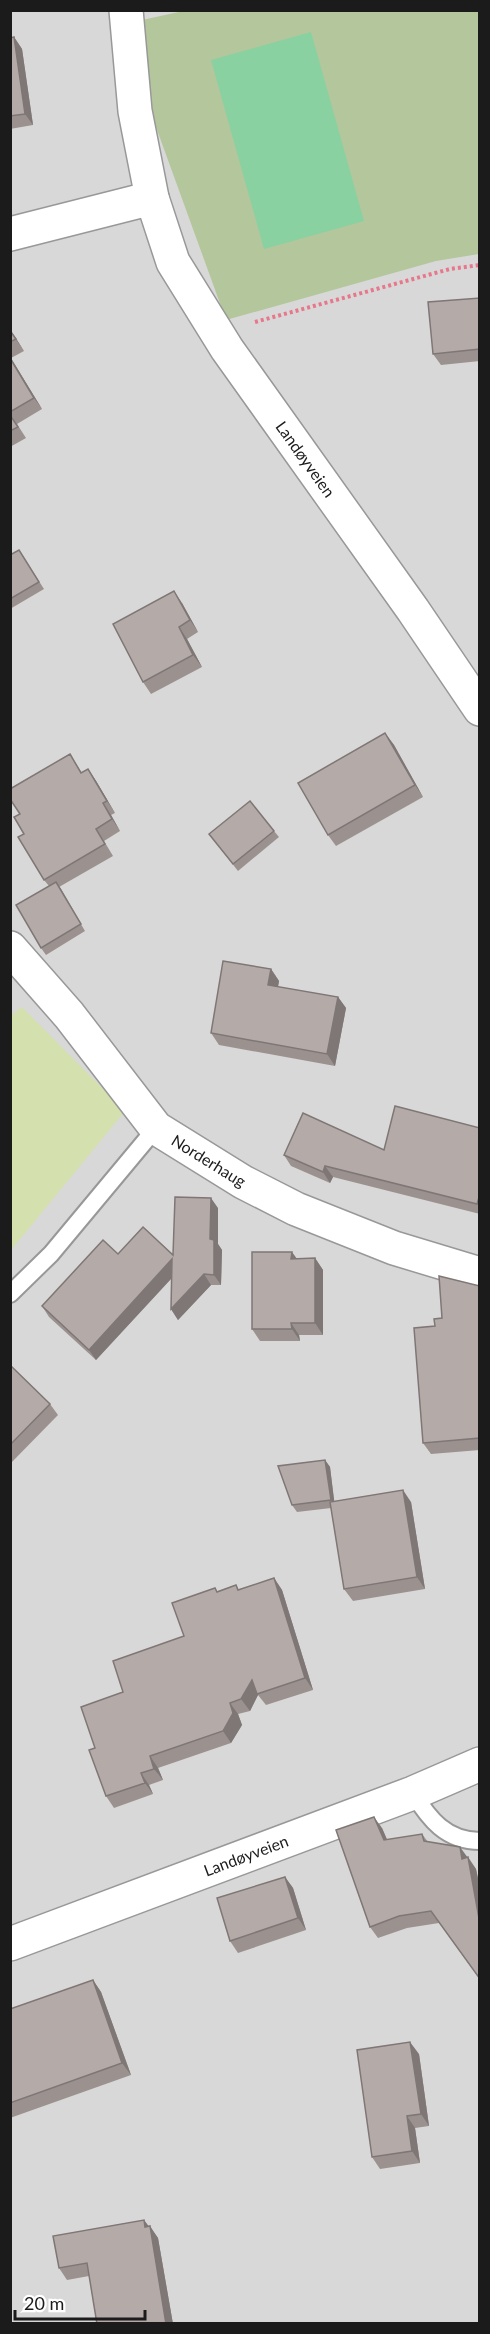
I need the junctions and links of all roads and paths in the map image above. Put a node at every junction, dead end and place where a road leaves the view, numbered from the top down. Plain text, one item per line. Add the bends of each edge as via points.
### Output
1 (126, 10) edge
2 (152, 198) junction
3 (10, 234) edge
4 (480, 265) edge
5 (217, 333) junction
6 (480, 709) edge
7 (10, 948) edge
8 (156, 1128) junction
9 (480, 1274) edge
10 (10, 1294) edge
11 (480, 1764) edge
12 (413, 1793) junction
13 (480, 1841) edge
14 (10, 1944) edge

1 - 2 street, Landøyveien via 135,111
2 - 3 street
2 - 5 street, Landøyveien via 173,262
4 - 5 path via 450,269
5 - 6 street, Landøyveien
7 - 8 street, Norderhaug via 69,1015
8 - 9 street, Norderhaug via 243,1182 296,1209 394,1248
8 - 10 lane via 51,1254
11 - 12 street, Landøyveien
12 - 13 lane via 429,1820 439,1828
12 - 14 street, Landøyveien

